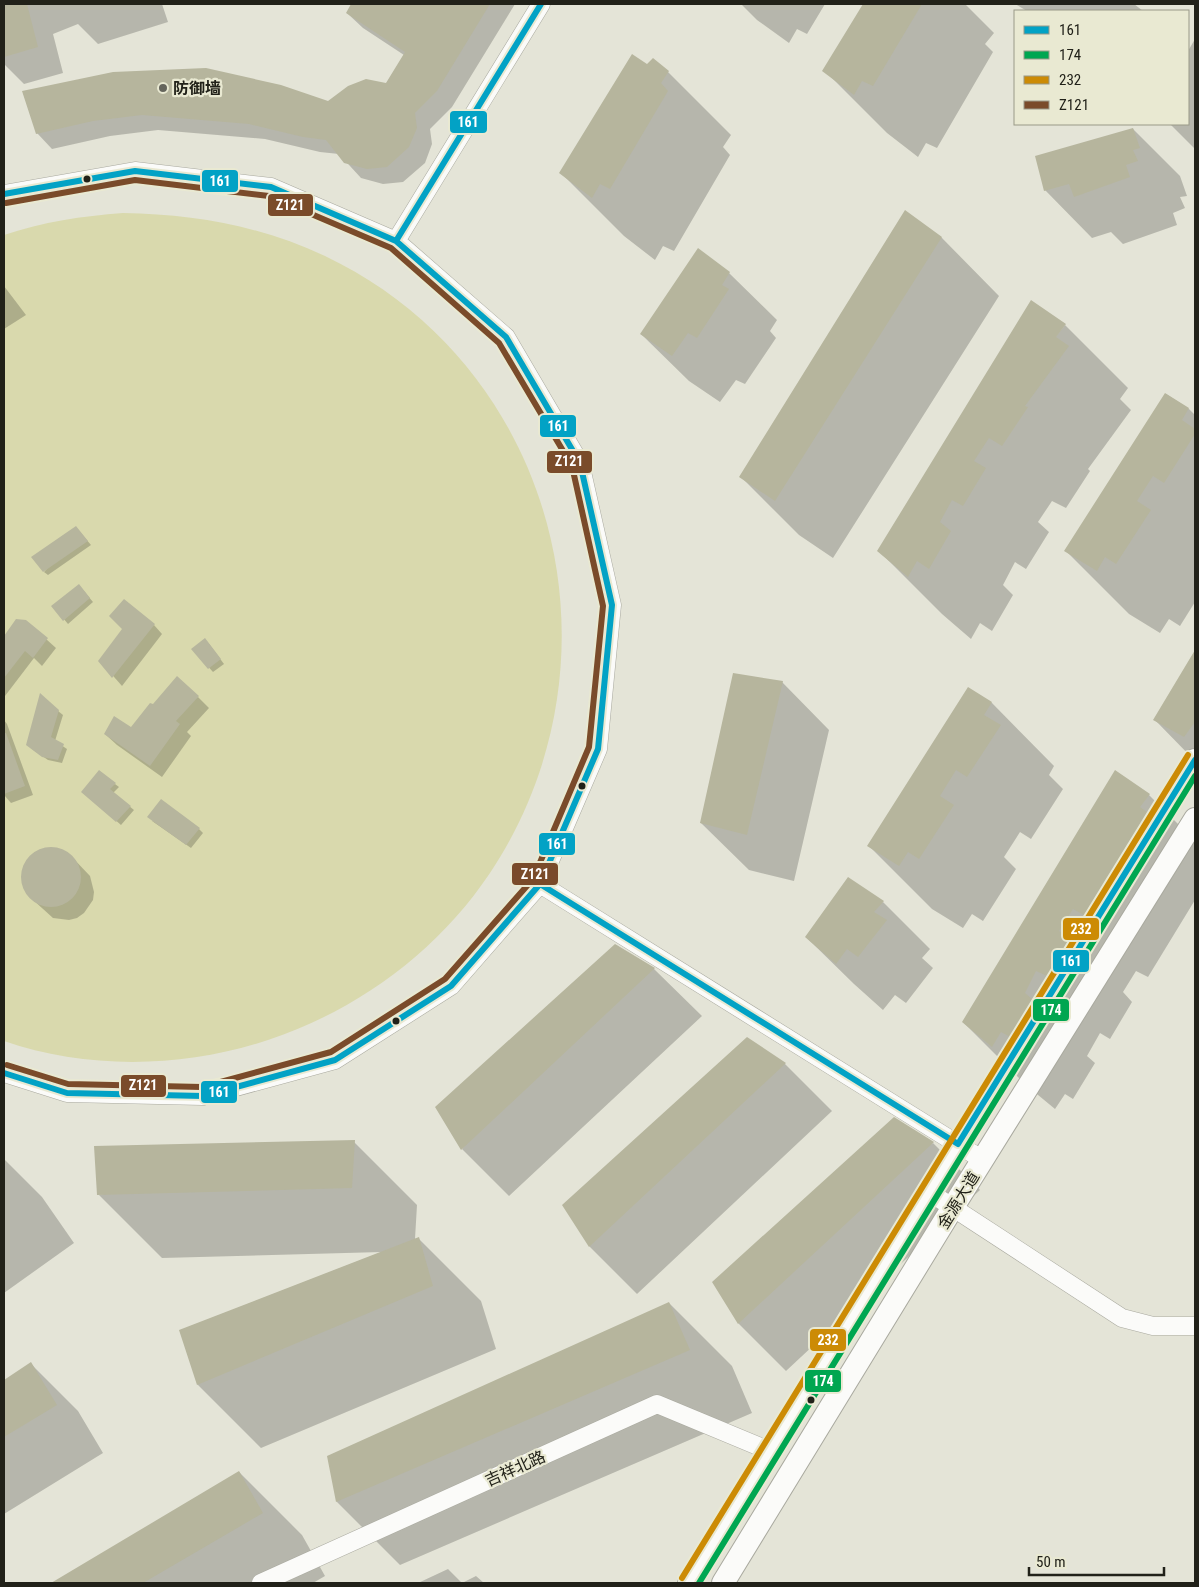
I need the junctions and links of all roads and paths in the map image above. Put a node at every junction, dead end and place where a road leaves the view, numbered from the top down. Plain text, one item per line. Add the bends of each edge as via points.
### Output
1 (541, 4) edge
2 (4, 194) edge
3 (396, 241) junction
4 (1195, 760) edge
5 (1195, 819) edge
6 (540, 884) junction
7 (4, 1073) edge
8 (958, 1144) junction
9 (983, 1160) junction
10 (929, 1192) junction
11 (953, 1207) junction
12 (1195, 1326) edge
13 (770, 1451) junction
14 (261, 1583) edge
15 (689, 1583) edge
16 (723, 1583) edge

1 - 3 street
2 - 3 street via 136,171 252,184 271,187
3 - 6 street via 506,337 580,462 612,604 598,750
4 - 8 street, 金源大道
5 - 9 street, 金源大道
6 - 7 street via 450,986 335,1060 203,1096 67,1093
6 - 8 street
8 - 9 street
8 - 10 street, 金源大道
9 - 11 street, 金源大道
10 - 11 street
10 - 13 street, 金源大道
11 - 12 street via 1122,1318 1153,1326
11 - 16 street, 金源大道
13 - 14 street, 吉祥北路 via 657,1404
13 - 15 street, 金源大道

